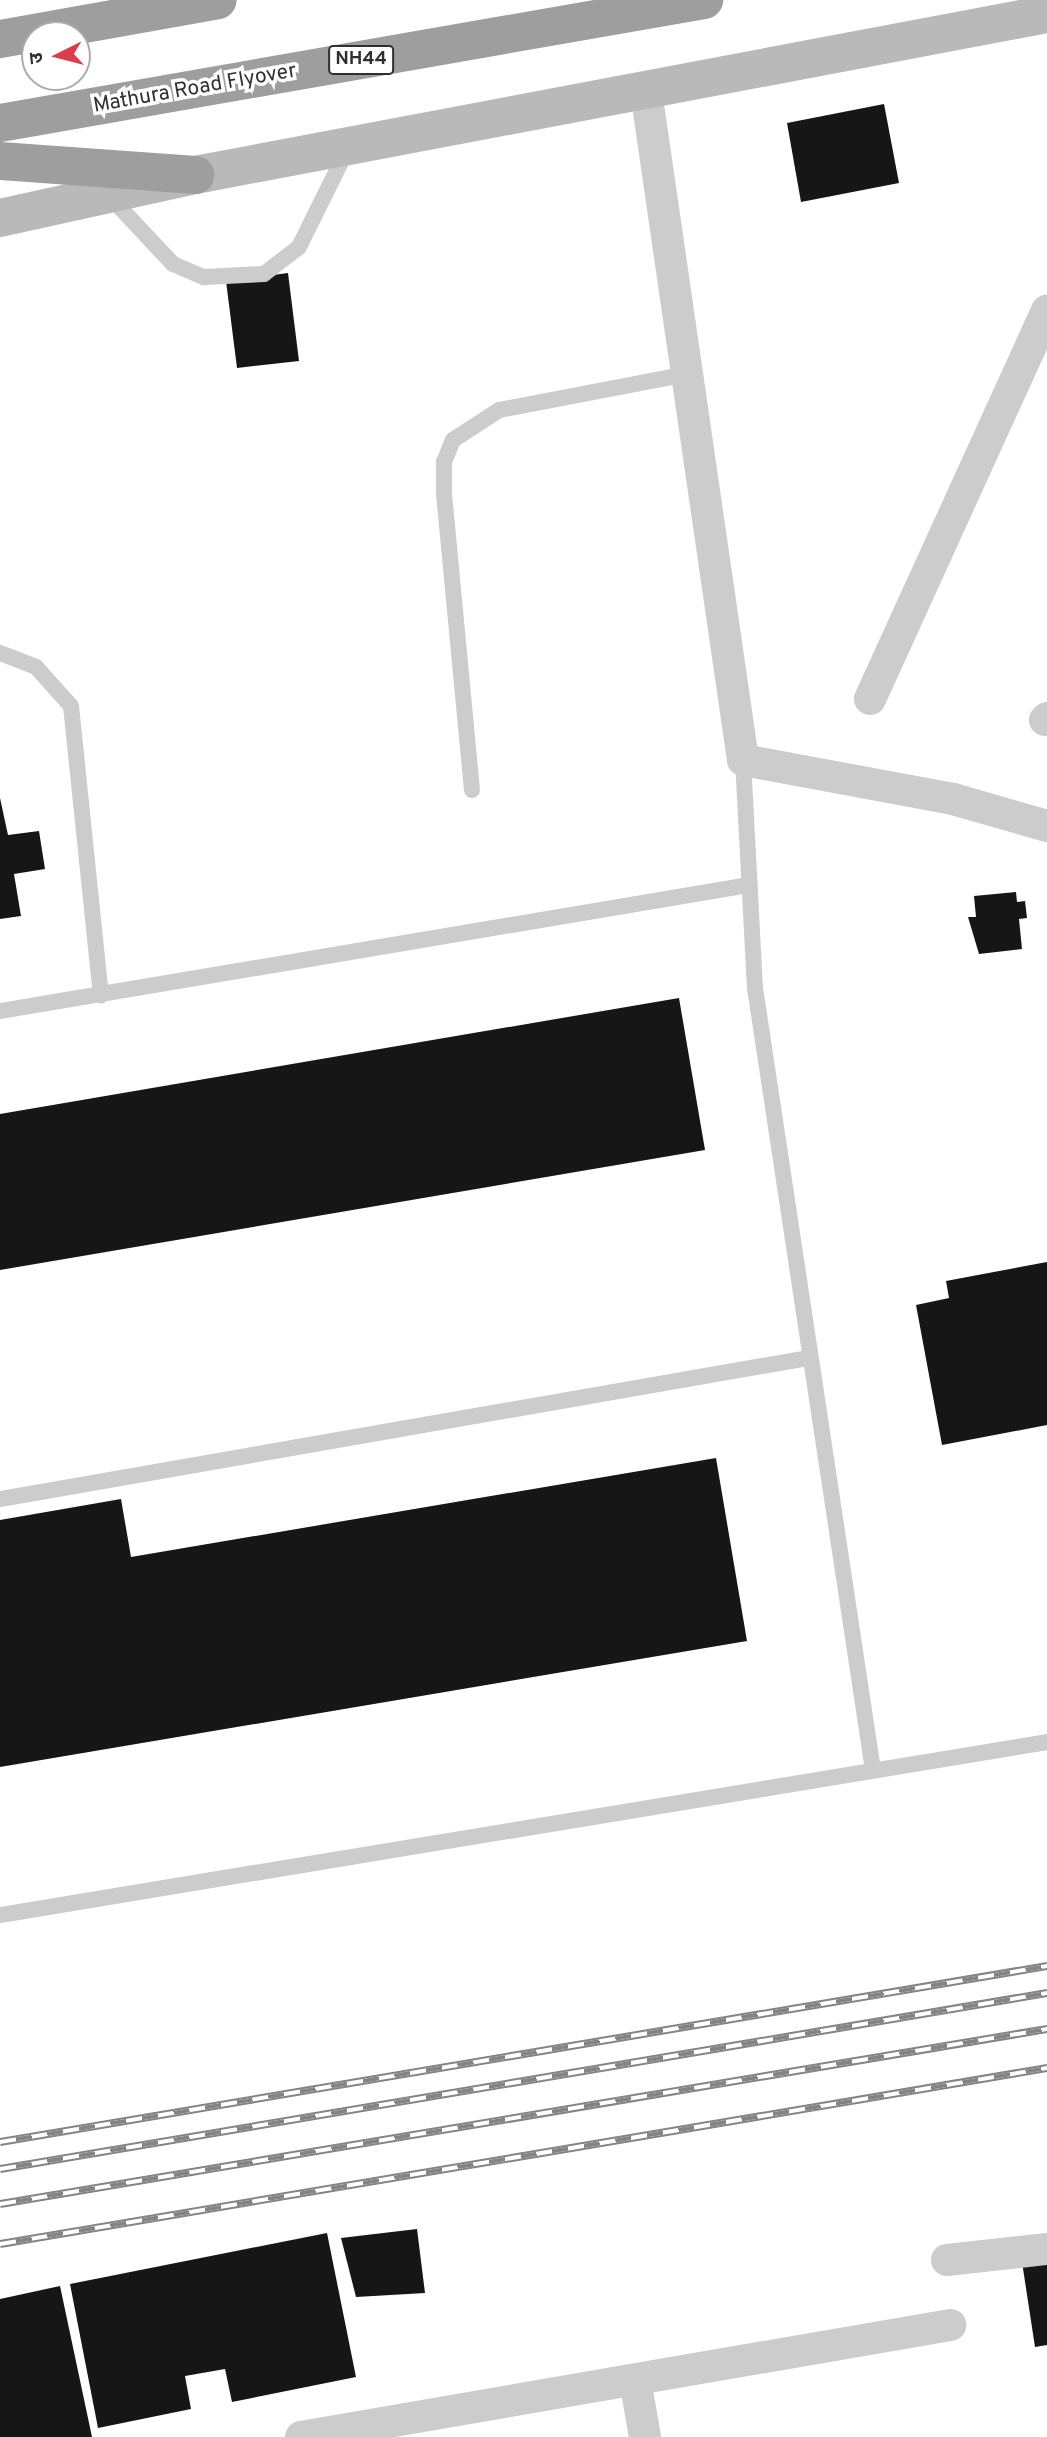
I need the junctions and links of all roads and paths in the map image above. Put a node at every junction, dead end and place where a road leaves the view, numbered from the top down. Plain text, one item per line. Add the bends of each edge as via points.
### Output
1 (218, 0) edge
2 (704, 0) edge
3 (1047, 14) edge
4 (0, 39) edge
5 (646, 92) junction
6 (9, 121) edge
7 (347, 150) junction
8 (0, 161) edge
9 (195, 175) junction
10 (111, 198) junction
11 (0, 218) edge
12 (1047, 310) edge
13 (687, 374) junction
14 (0, 653) edge
15 (870, 699) dead end
16 (743, 760) junction
17 (472, 790) dead end
18 (1047, 826) edge
19 (749, 885) junction
20 (101, 995) junction
21 (0, 1011) edge
22 (808, 1358) junction
23 (0, 1499) edge
24 (1047, 1742) edge
25 (873, 1770) junction
26 (0, 1915) edge
27 (1047, 2249) edge
28 (947, 2260) dead end
29 (950, 2325) dead end
30 (635, 2380) junction
31 (301, 2437) edge
32 (645, 2437) edge

1 - 4 highway
2 - 6 highway, Mathura Road Flyover / NH44
3 - 5 main road
5 - 7 main road
5 - 13 street
7 - 9 main road
7 - 10 lane via 299,247 264,274 204,277 173,264
8 - 9 highway
9 - 10 main road
10 - 11 main road
12 - 15 street
13 - 16 street
13 - 17 lane via 499,410 453,440 444,462 444,494
14 - 20 lane via 36,667 71,706
16 - 18 street via 953,799
16 - 19 lane
19 - 20 lane
19 - 22 lane via 755,988
20 - 21 lane
22 - 23 lane
22 - 25 lane
24 - 25 lane
25 - 26 lane
27 - 28 street
29 - 30 street
30 - 31 street
30 - 32 street

